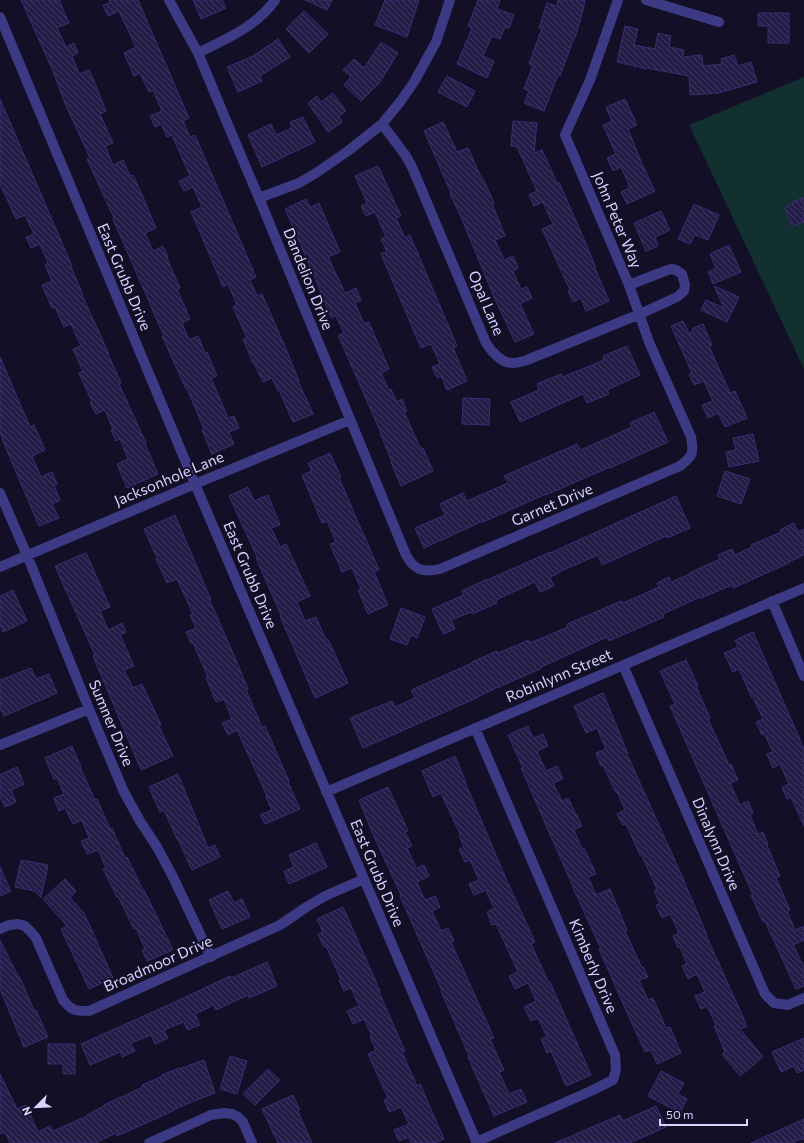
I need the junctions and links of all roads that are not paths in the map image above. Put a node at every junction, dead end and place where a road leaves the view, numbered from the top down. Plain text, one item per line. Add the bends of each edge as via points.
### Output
1 (169, 0) edge
2 (275, 0) edge
3 (450, 0) edge
4 (618, 0) edge
5 (646, 0) edge
6 (0, 17) edge
7 (719, 22) dead end
8 (198, 53) junction
9 (382, 124) junction
10 (259, 198) junction
11 (629, 285) junction
12 (640, 314) junction
13 (350, 420) junction
14 (692, 453) joint
15 (195, 484) junction
16 (0, 493) edge
17 (27, 555) junction
18 (0, 567) edge
19 (418, 569) joint
20 (804, 588) edge
21 (772, 601) junction
22 (623, 665) junction
23 (804, 676) edge
24 (89, 709) junction
25 (475, 728) junction
26 (0, 745) edge
27 (326, 792) junction
28 (364, 879) junction
29 (0, 929) edge
30 (211, 957) junction
31 (804, 998) edge
32 (477, 1142) edge
33 (149, 1143) edge
34 (252, 1143) edge

1 - 8 street, Dandelion Drive
2 - 8 street via 255,22
3 - 9 street via 436,42 414,82
4 - 11 street, John Peter Way via 590,80 565,135
5 - 7 street
6 - 15 street, East Grubb Drive
8 - 10 street, Dandelion Drive
9 - 10 street via 316,173 299,183
9 - 12 street, Opal Lane via 412,168 486,343 495,355 512,363 519,362
10 - 13 street, Dandelion Drive
11 - 12 street, John Peter Way
11 - 12 street, Opal Lane via 671,269 679,272 684,280 684,291 677,297
12 - 14 street, John Peter Way via 649,342 690,437
13 - 15 street, Jacksonhole Lane
13 - 19 street, Dandelion Drive via 408,560
14 - 19 street, Garnet Drive via 689,460 680,466 440,569
15 - 17 street, Jacksonhole Lane
15 - 27 street, East Grubb Drive
16 - 17 street, Sumner Drive
17 - 18 street, Jacksonhole Lane
17 - 24 street, Sumner Drive
20 - 21 street, Robinlynn Street
21 - 22 street, Robinlynn Street
21 - 23 street
22 - 25 street, Robinlynn Street
22 - 31 street, Dinalynn Drive via 765,994 774,1004 788,1005
24 - 26 street
24 - 30 street, Sumner Drive via 124,792 158,847
25 - 27 street, Robinlynn Street
25 - 32 street, Kimberly Drive via 615,1055 616,1070 613,1080
27 - 28 street, East Grubb Drive
28 - 30 street, Broadmoor Drive via 325,896 280,925
28 - 32 street, East Grubb Drive
29 - 30 street, Broadmoor Drive via 18,924 31,932 63,1000 74,1011 89,1011
33 - 34 street via 211,1115 224,1112 238,1117 243,1122

